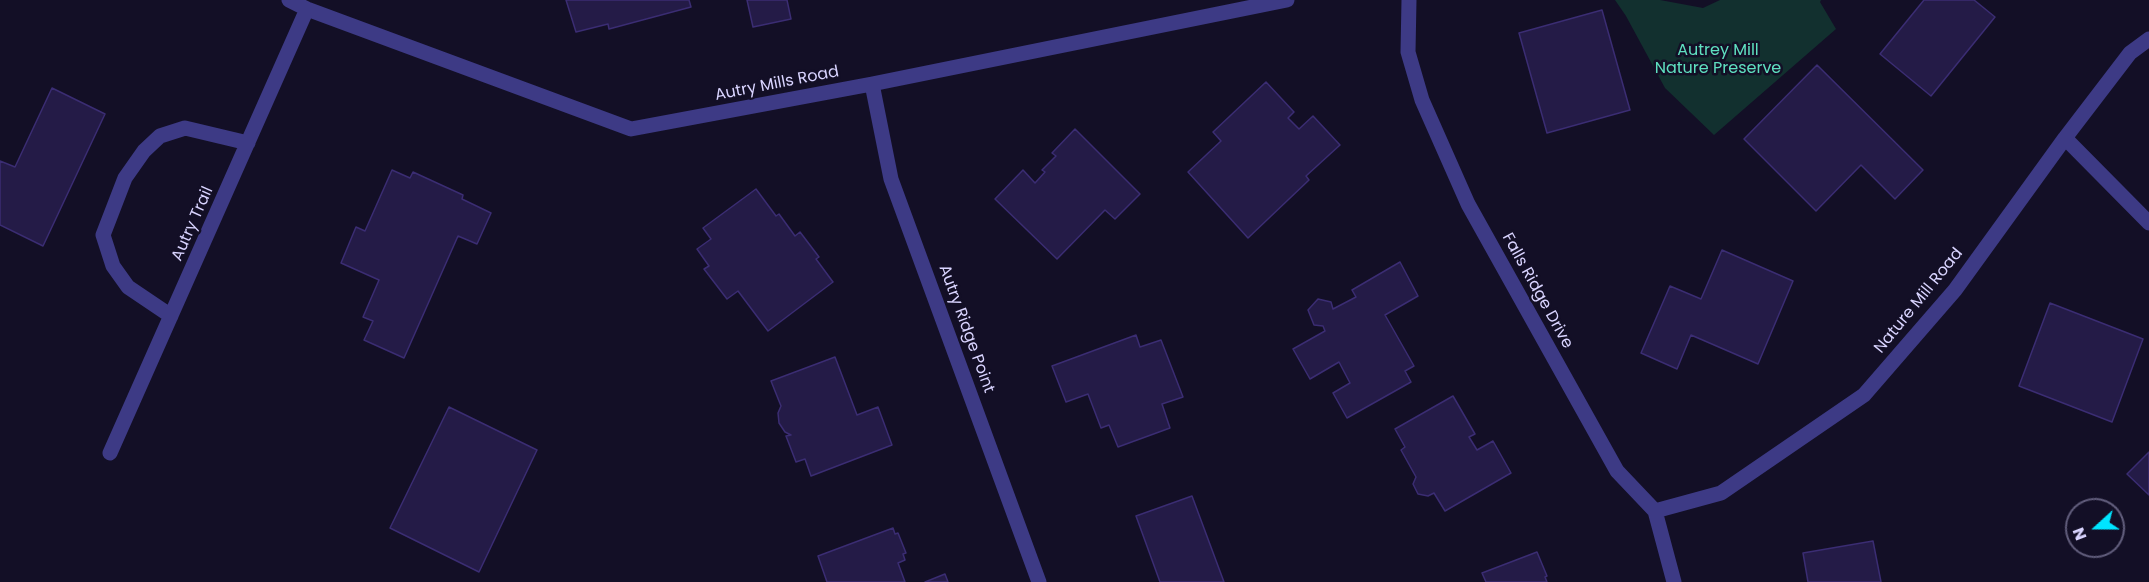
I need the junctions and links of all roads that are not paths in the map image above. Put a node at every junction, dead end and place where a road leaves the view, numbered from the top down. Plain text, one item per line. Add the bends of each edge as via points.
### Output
1 (289, 0) edge
2 (1287, 0) edge
3 (1409, 0) edge
4 (307, 9) junction
5 (2149, 39) edge
6 (872, 84) junction
7 (2065, 138) junction
8 (248, 143) junction
9 (2149, 223) edge
10 (171, 316) junction
11 (110, 453) dead end
12 (1655, 511) junction
13 (1039, 582) edge
14 (1674, 582) edge

1 - 4 street, Autry Mills Road
2 - 6 street, Autry Mills Road
3 - 12 street, Falls Ridge Drive via 1408,52 1422,100 1468,204 1617,471
4 - 6 street, Autry Mills Road via 631,129
4 - 8 street, Autry Trail
5 - 7 street, Nature Mill Road via 2130,53
6 - 13 street, Autry Ridge Point via 891,178
7 - 9 street
7 - 12 street, Nature Mill Road via 1955,290 1864,395 1721,493
8 - 10 street, Autry Trail
8 - 10 street via 185,128 160,136 125,178 102,236 113,266 128,287
10 - 11 street, Autry Trail
12 - 14 street, Falls Ridge Drive

